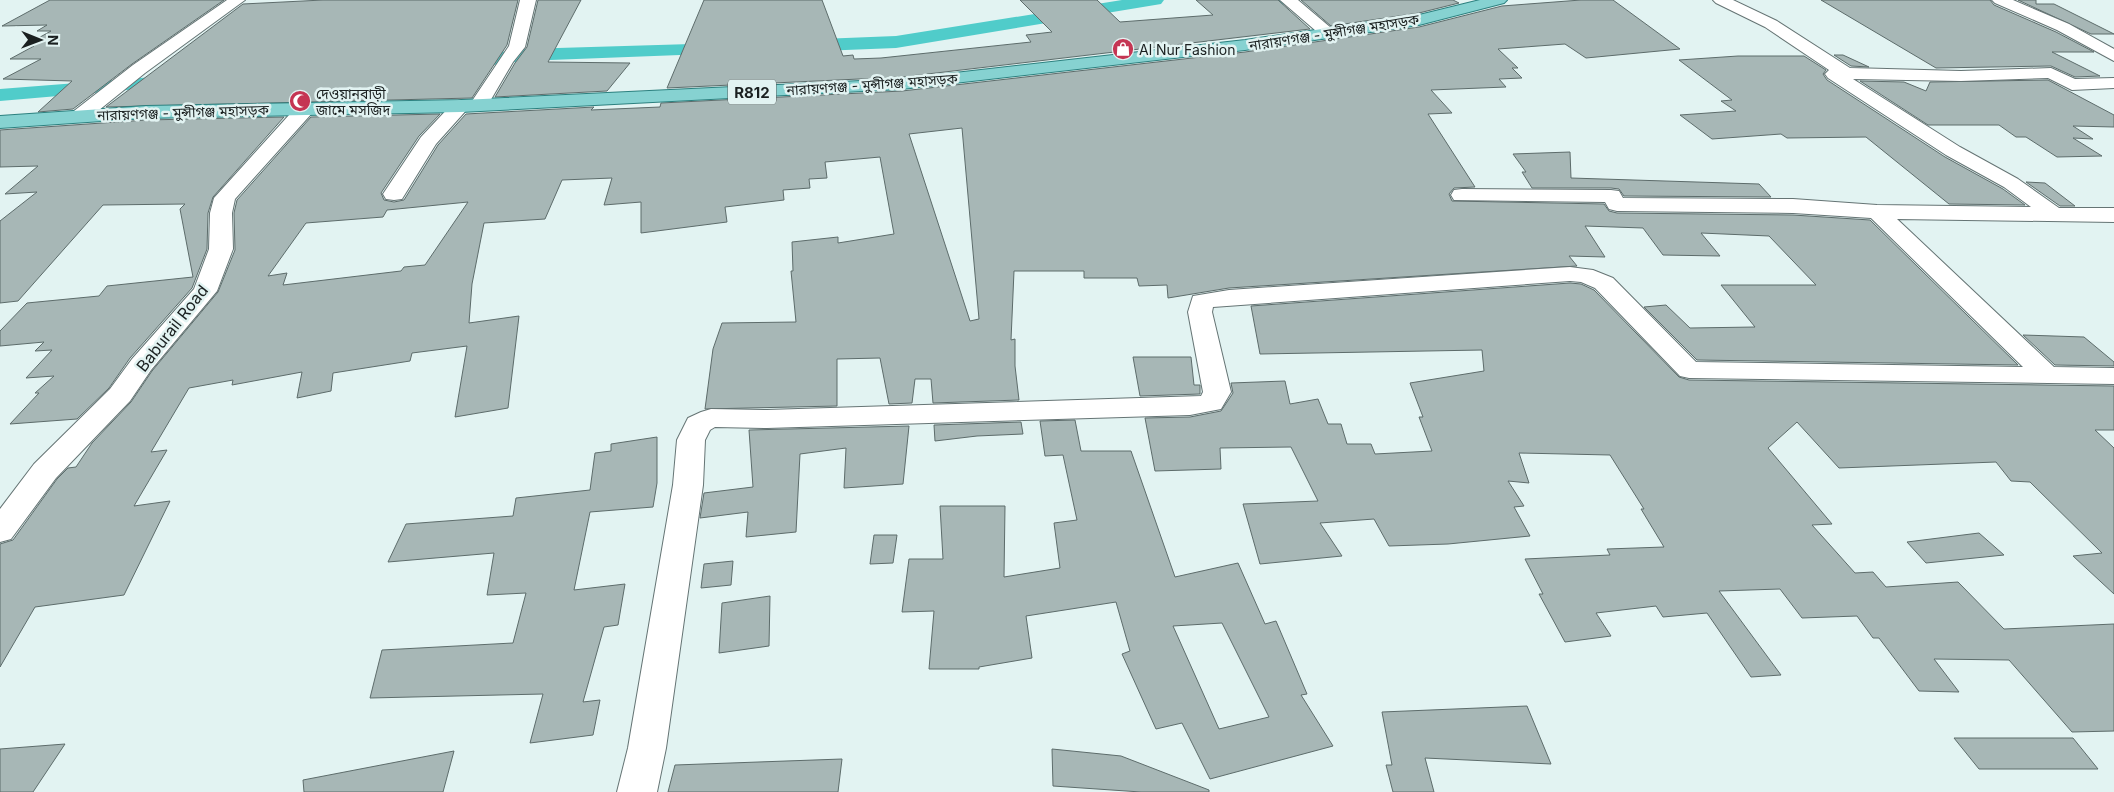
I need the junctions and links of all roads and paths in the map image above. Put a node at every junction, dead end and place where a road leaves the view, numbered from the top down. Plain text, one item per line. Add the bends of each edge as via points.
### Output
1 (238, 0) edge
2 (528, 0) edge
3 (1288, 0) edge
4 (1499, 0) edge
5 (1721, 0) edge
6 (2000, 0) edge
7 (1330, 33) junction
8 (2114, 56) edge
9 (1846, 73) junction
10 (2114, 83) edge
11 (470, 105) junction
12 (306, 108) junction
13 (81, 115) junction
14 (0, 122) edge
15 (394, 194) dead end
16 (1462, 195) dead end
17 (1877, 212) junction
18 (2054, 214) junction
19 (2114, 215) edge
20 (2046, 374) junction
21 (2114, 376) edge
22 (0, 531) edge
23 (637, 792) edge

1 - 13 street via 139,69
2 - 11 street via 511,54
3 - 7 street
4 - 7 main road, নারায়ণগঞ্জ - মুন্সীগঞ্জ মহাসড়ক / R812 via 1419,20
5 - 9 street via 1771,24
6 - 8 street via 2063,27
7 - 11 main road, নারায়ণগঞ্জ - মুন্সীগঞ্জ মহাসড়ক / R812 via 902,84
9 - 10 street via 1961,76 2051,73 2072,85
9 - 18 street via 1834,74 1953,151 2011,183
11 - 12 main road, নারায়ণগঞ্জ - মুন্সীগঞ্জ মহাসড়ক / R812
11 - 15 street via 428,142
12 - 13 main road, নারায়ণগঞ্জ - মুন্সীগঞ্জ মহাসড়ক / R812
12 - 22 street, Baburail Road via 225,198 221,213 221,249 205,291 141,365 120,395 45,471
13 - 14 main road, নারায়ণগঞ্জ - মুন্সীগঞ্জ মহাসড়ক / R812
16 - 17 street via 1611,196 1616,204 1793,206
17 - 18 street
17 - 20 street
18 - 19 street
20 - 21 street
20 - 23 street via 1689,370 1604,283 1585,275 1570,274 1202,301 1200,312 1218,392 1210,403 711,418 698,424 691,440 688,485 648,748

